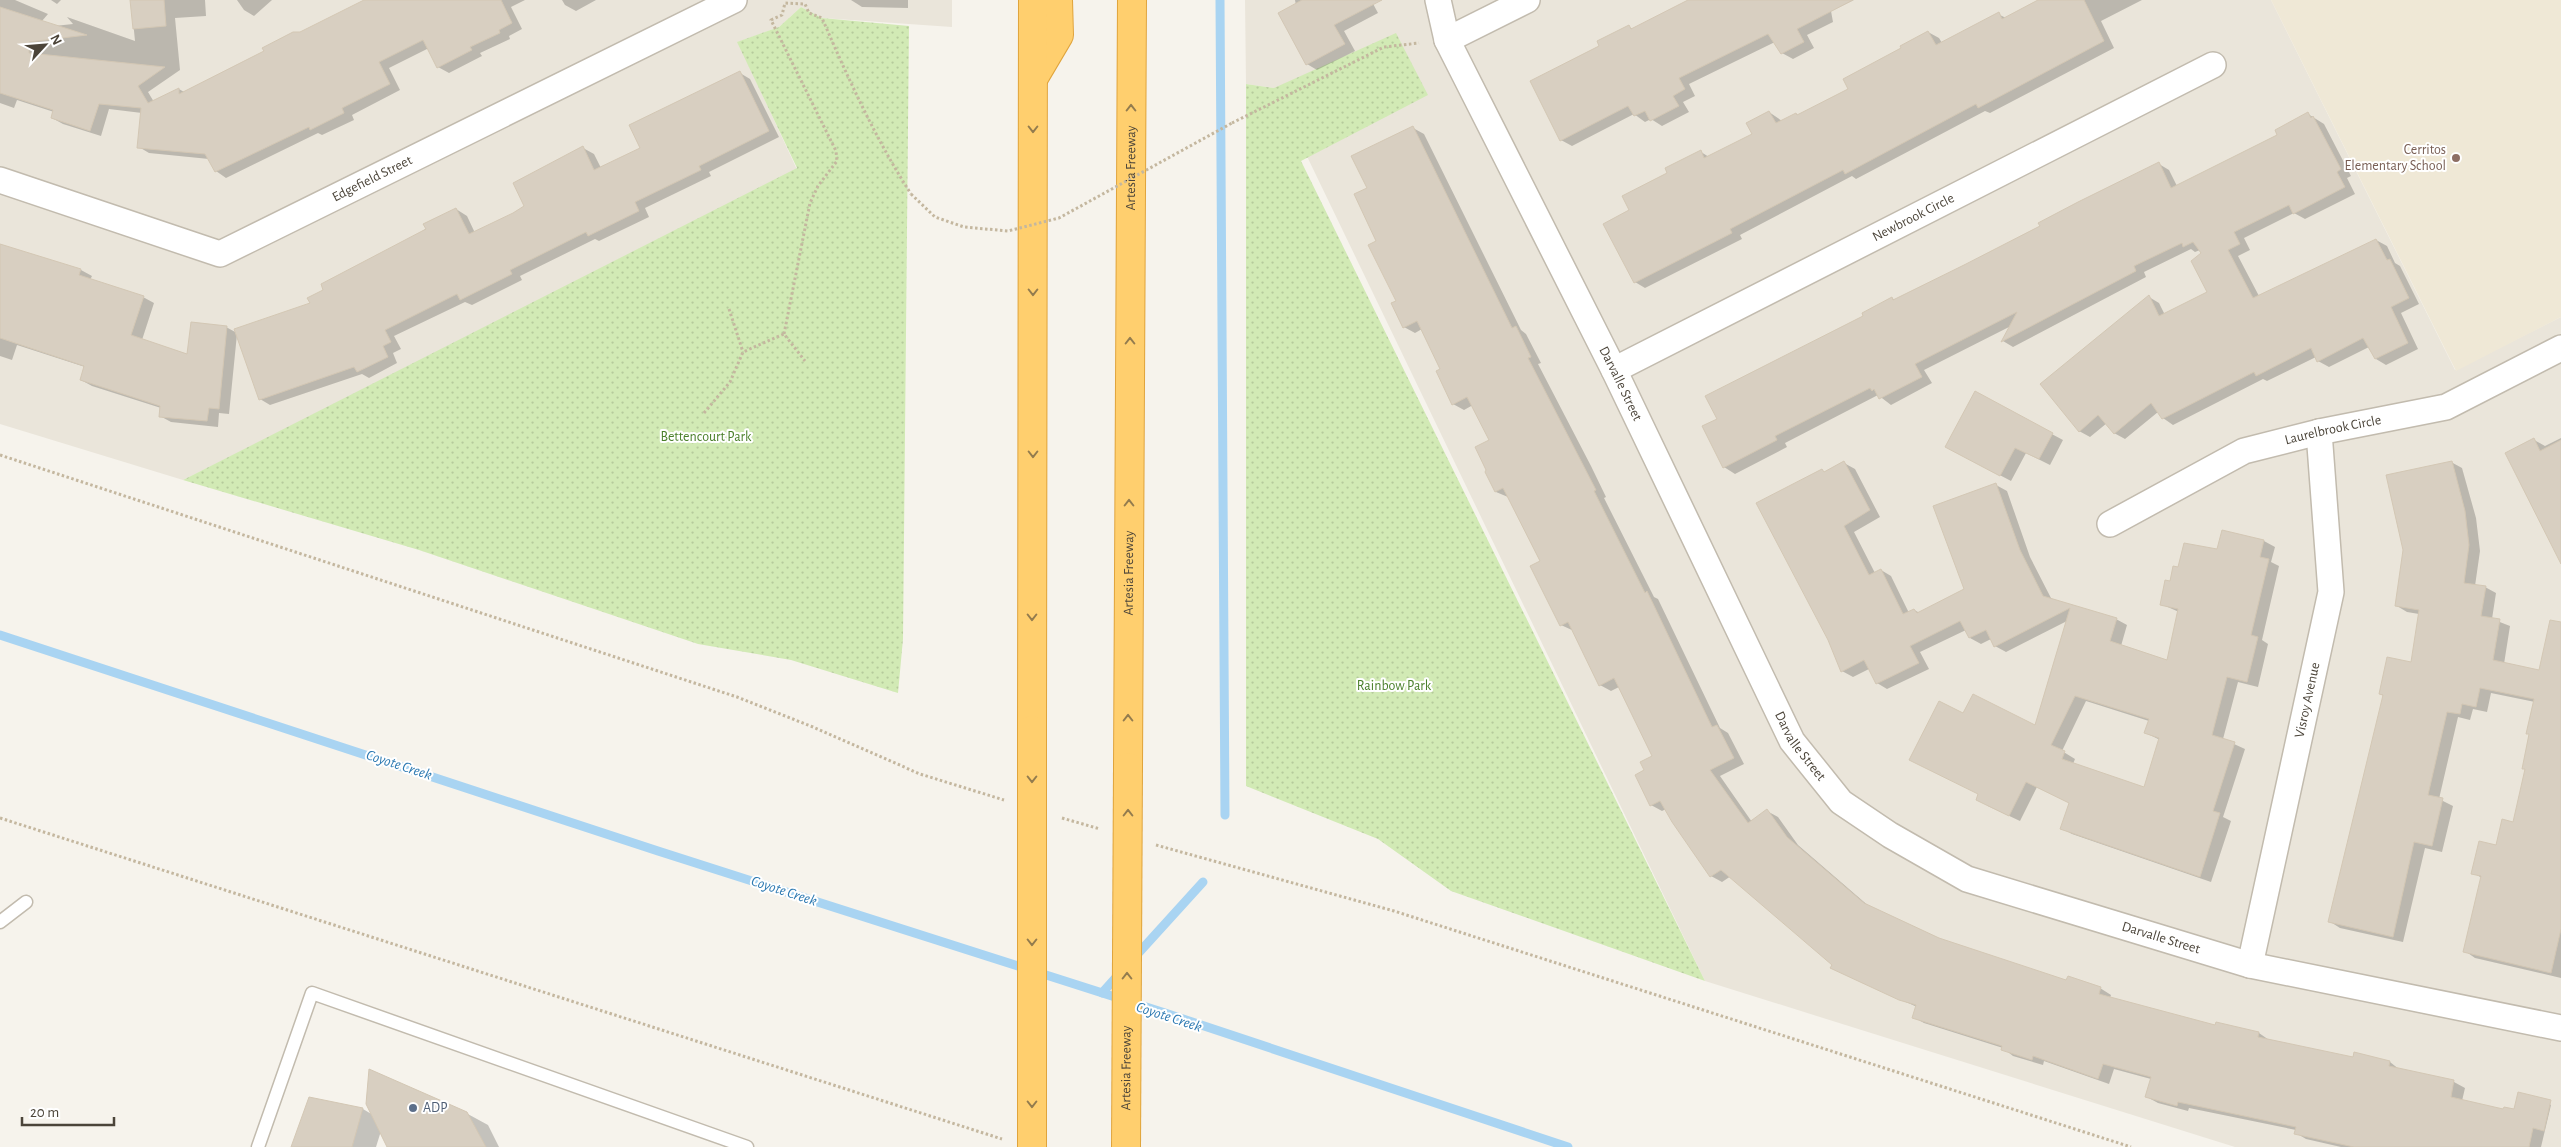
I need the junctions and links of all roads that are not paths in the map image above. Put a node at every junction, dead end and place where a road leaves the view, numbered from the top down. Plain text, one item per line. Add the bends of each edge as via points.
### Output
1 (734, 0) edge
2 (1033, 0) edge
3 (1058, 0) edge
4 (1132, 0) edge
5 (1438, 0) edge
6 (1526, 0) edge
7 (1447, 40) junction
8 (2213, 65) dead end
9 (1033, 80) junction
10 (0, 180) edge
11 (2561, 348) edge
12 (1614, 370) junction
13 (2319, 432) junction
14 (2110, 524) dead end
15 (26, 902) dead end
16 (0, 922) edge
17 (2250, 965) junction
18 (2561, 1028) edge
19 (1019, 1144) edge
20 (258, 1147) edge
21 (747, 1147) edge
22 (1126, 1147) edge

1 - 10 street, Edgefield Street via 220,254
2 - 9 highway
3 - 9 highway via 1059,35
22 -> 4 highway, Artesia Freeway, bridge
5 - 7 street, Darvalle Street
6 - 7 street
7 - 12 street, Darvalle Street
8 - 12 street, Newbrook Circle
9 -> 19 highway, bridge via 1032,730
11 - 13 street, Laurelbrook Circle via 2446,407
12 - 17 street, Darvalle Street via 1792,742 1841,802 1890,835 1967,879
13 - 14 street, Laurelbrook Circle via 2244,451
13 - 17 street, Visroy Avenue via 2331,592
15 - 16 lane
17 - 18 street, Darvalle Street
20 - 21 lane via 312,993

